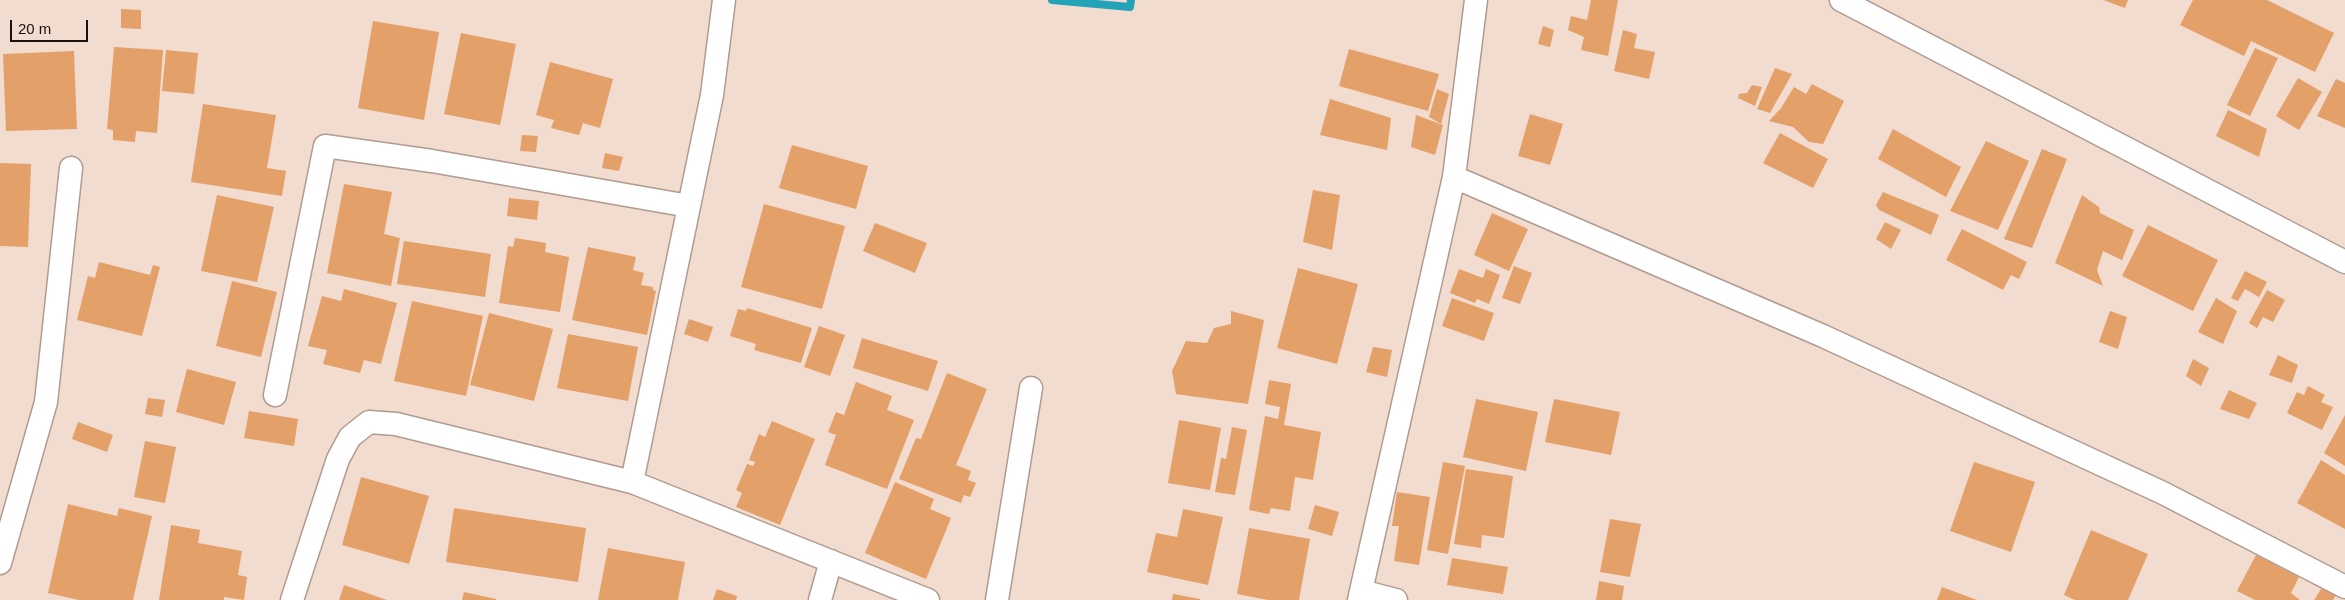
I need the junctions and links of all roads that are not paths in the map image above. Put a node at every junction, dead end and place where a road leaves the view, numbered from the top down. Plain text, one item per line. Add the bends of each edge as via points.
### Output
1 (724, 0) edge
2 (1476, 0) edge
3 (1841, 0) edge
4 (72, 168) dead end
5 (1454, 177) junction
6 (689, 206) junction
7 (2345, 262) edge
8 (1032, 388) dead end
9 (275, 394) dead end
10 (632, 482) junction
11 (831, 561) junction
12 (0, 563) edge
13 (2345, 587) edge
14 (1360, 595) edge
15 (292, 600) edge
16 (820, 600) edge
17 (928, 600) edge
18 (997, 600) edge
19 (1396, 600) edge

1 - 6 street via 712,95
2 - 5 street
3 - 7 street
4 - 12 street via 46,402
5 - 13 street via 1868,357 2163,493
5 - 14 street
6 - 9 street via 432,161 325,146
6 - 10 street
8 - 18 street
10 - 11 street
10 - 15 street via 396,424 369,422 350,438 338,459
11 - 16 street
11 - 17 street
14 - 19 street

